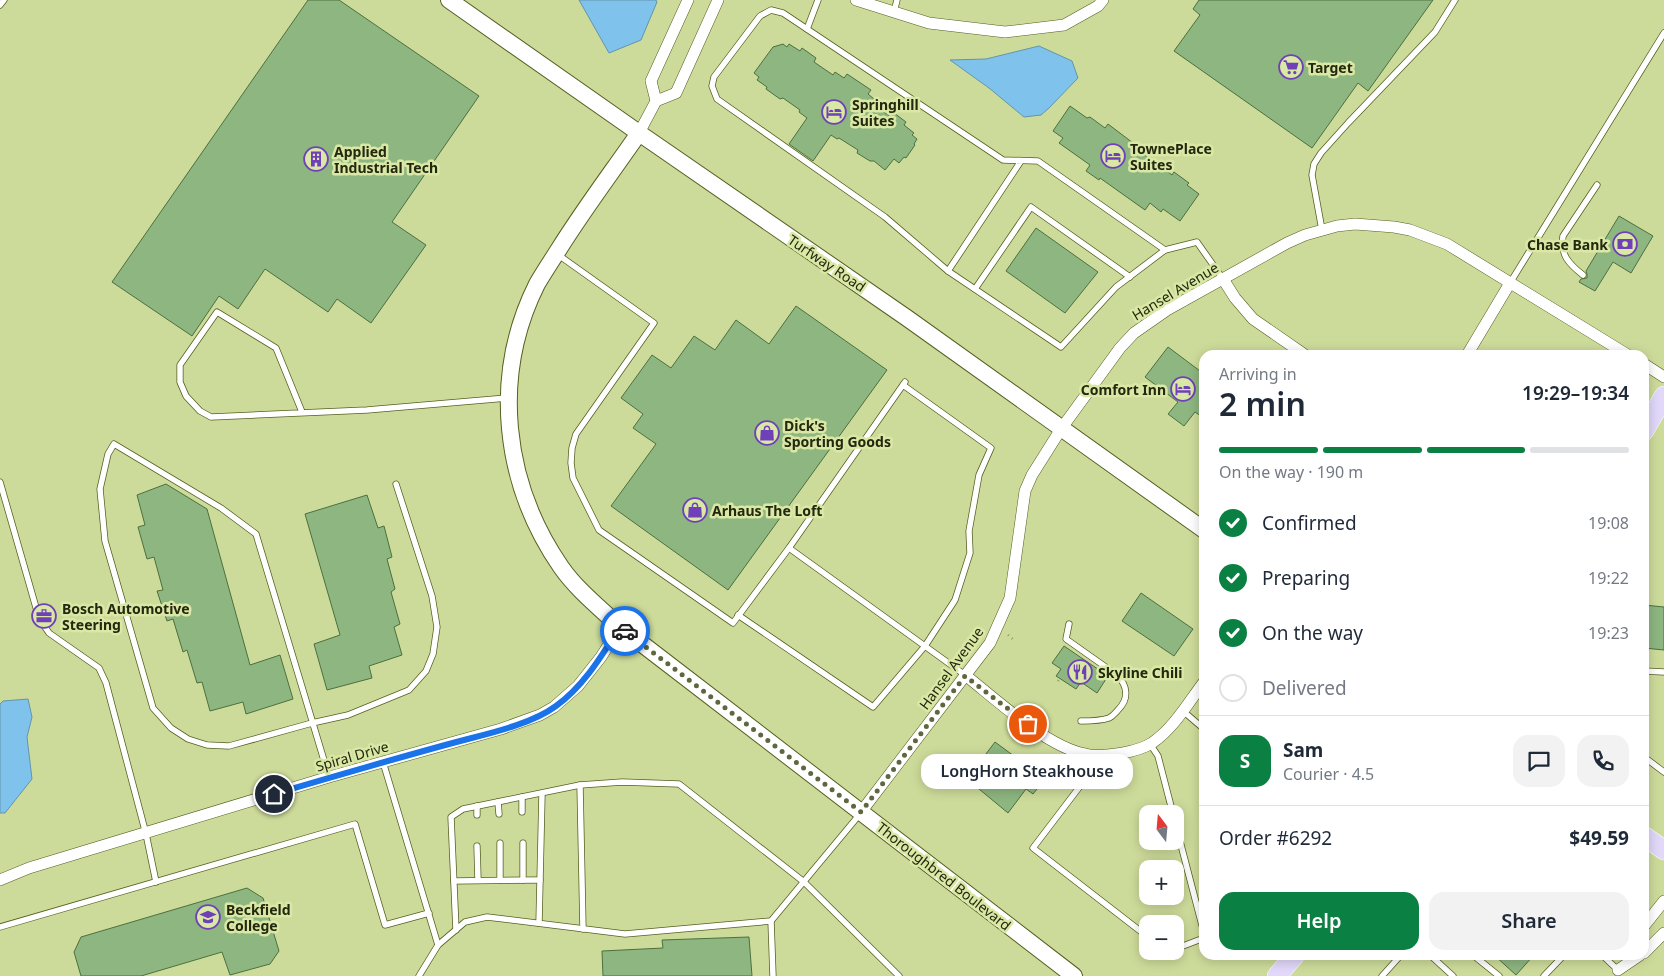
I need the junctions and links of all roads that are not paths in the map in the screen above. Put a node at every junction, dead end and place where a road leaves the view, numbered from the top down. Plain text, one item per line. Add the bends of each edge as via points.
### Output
1 (4, 0) edge
2 (449, 0) edge
3 (688, 0) edge
4 (718, 0) edge
5 (818, 0) edge
6 (856, 0) edge
7 (897, 0) edge
8 (1103, 0) edge
9 (1455, 0) edge
10 (0, 5) edge
11 (894, 12) junction
12 (807, 28) junction
13 (1664, 33) edge
14 (656, 101) junction
15 (639, 133) junction
16 (1021, 161) junction
17 (1597, 185) dead end
18 (1322, 230) junction
19 (1165, 250) junction
20 (556, 253) junction
21 (948, 271) junction
22 (1583, 275) dead end
23 (1130, 277) junction
24 (1223, 279) junction
25 (1510, 283) junction
26 (975, 289) junction
27 (1298, 350) edge
28 (1470, 350) edge
29 (1620, 350) edge
30 (1649, 367) edge
31 (1664, 377) edge
32 (1664, 396) edge
33 (509, 398) junction
34 (302, 412) junction
35 (1649, 422) edge
36 (1061, 429) junction
37 (0, 482) edge
38 (396, 484) dead end
39 (1199, 526) edge
40 (789, 548) junction
41 (738, 615) junction
42 (1070, 624) dead end
43 (620, 627) junction
44 (925, 646) junction
45 (1649, 671) edge
46 (1664, 672) edge
47 (965, 676) junction
48 (1199, 689) edge
49 (1183, 711) junction
50 (1081, 721) dead end
51 (312, 723) junction
52 (1199, 725) edge
53 (1150, 744) junction
54 (1085, 754) junction
55 (1649, 761) edge
56 (383, 762) junction
57 (1664, 772) edge
58 (329, 777) junction
59 (580, 785) junction
60 (542, 794) junction
61 (522, 798) junction
62 (498, 802) junction
63 (1171, 805) edge
64 (477, 806) junction
65 (522, 812) dead end
66 (861, 812) junction
67 (499, 814) dead end
68 (477, 815) dead end
69 (146, 834) junction
70 (1649, 840) edge
71 (500, 843) dead end
72 (523, 843) dead end
73 (477, 846) dead end
74 (1182, 850) edge
75 (1664, 850) edge
76 (0, 880) edge
77 (454, 880) junction
78 (478, 880) junction
79 (500, 880) junction
80 (523, 880) junction
81 (540, 880) junction
82 (156, 882) junction
83 (804, 882) junction
84 (1664, 901) edge
85 (429, 913) junction
86 (1199, 913) edge
87 (1649, 920) edge
88 (771, 921) junction
89 (539, 923) junction
90 (0, 928) edge
91 (583, 929) junction
92 (456, 930) junction
93 (1139, 930) edge
94 (1664, 933) edge
95 (1199, 940) edge
96 (438, 945) junction
97 (1184, 946) edge
98 (1649, 947) edge
99 (1291, 960) edge
100 (1396, 960) edge
101 (1435, 960) edge
102 (1479, 960) edge
103 (1559, 960) edge
104 (1606, 960) edge
105 (1623, 960) edge
106 (1634, 960) edge
107 (1616, 974) edge
108 (419, 976) edge
109 (773, 976) edge
110 (899, 976) edge
111 (1074, 976) edge
112 (1277, 976) edge
113 (1382, 976) edge
114 (1453, 976) edge
115 (1499, 976) edge
116 (1544, 976) edge

1 - 10 lane
2 - 15 main road, Turfway Road
3 - 14 street via 651,81
4 - 14 street via 676,93
5 - 12 lane
6 - 11 street
7 - 11 lane
8 - 11 street via 1064,25 1005,32 929,23
9 - 18 lane via 1435,32 1381,87 1314,164 1312,175
12 - 16 lane via 1003,160
12 - 21 lane via 783,13 771,10 760,16 714,77 712,86 717,99 885,217
13 - 25 lane
14 - 15 street
15 - 20 main road, Thoroughbred Boulevard
15 - 36 main road, Turfway Road via 900,313
16 - 19 lane via 1038,161
16 - 21 lane
17 - 22 lane via 1562,236 1563,255
18 - 24 street, Hansel Avenue via 1287,243
18 - 25 street, Hansel Avenue via 1355,224 1410,230 1447,244
19 - 23 lane
19 - 24 lane via 1197,242
20 - 33 main road, Thoroughbred Boulevard via 538,282 516,338
20 - 41 lane via 654,323 576,434 571,463 580,493 599,530 733,623
21 - 26 lane
23 - 26 lane via 1116,287 1061,347
23 - 26 lane via 1031,206
24 - 27 street via 1253,318
24 - 36 street, Hansel Avenue via 1167,310 1134,334 1120,348
25 - 28 street
25 - 29 street, Hansel Avenue
30 - 31 street
32 - 35 main road
33 - 34 lane
33 - 43 main road, Thoroughbred Boulevard via 511,444 528,506 562,569
34 - 34 lane via 211,417 186,396 180,382 180,365 217,312 276,348
36 - 39 main road, Turfway Road
36 - 47 street, Hansel Avenue via 1025,491 1010,598 990,643
37 - 69 lane via 39,618 48,632 99,668 106,683
38 - 51 lane via 432,596 436,627 433,654 426,671 409,690 348,715
40 - 41 lane
40 - 44 lane
40 - 44 lane via 904,383 992,448 979,475 969,531 970,553 954,600
41 - 44 lane via 874,707
42 - 50 lane via 1066,639 1117,675 1126,690 1121,708 1111,717
43 - 56 street, Spiral Drive via 578,686 540,715
43 - 66 main road, Thoroughbred Boulevard
44 - 47 lane
45 - 46 lane
47 - 54 street via 1041,735
47 - 66 street, Hansel Avenue
48 - 49 street
49 - 52 lane
49 - 53 street
51 - 51 lane via 256,534 221,508 114,444 108,454 100,489 105,541 153,708 171,728 188,739 207,745 229,746
51 - 58 lane
53 - 54 street via 1113,755
53 - 63 lane via 1158,756
54 - 93 lane via 1084,781 1033,848
55 - 57 lane
56 - 58 street, Spiral Drive
56 - 85 lane
58 - 69 street, Spiral Drive
59 - 60 lane
59 - 83 lane via 622,782 679,784
59 - 91 lane
60 - 61 lane
60 - 81 lane
61 - 62 lane
61 - 65 lane
62 - 64 lane
62 - 67 lane
64 - 68 lane
64 - 77 lane via 463,808 451,817
66 - 83 lane
66 - 111 main road, Thoroughbred Boulevard
69 - 76 street, Spiral Drive
69 - 82 lane
70 - 75 main road
71 - 79 lane
72 - 80 lane
73 - 78 lane
74 - 86 lane
77 - 78 lane
77 - 92 lane
78 - 79 lane
79 - 80 lane
80 - 81 lane
81 - 89 lane
82 - 85 lane via 355,824 385,926
82 - 90 lane
83 - 88 lane
83 - 110 lane
84 - 87 street
85 - 96 lane
88 - 91 lane via 625,934
88 - 109 lane
89 - 91 lane
89 - 92 lane via 487,917 465,922
92 - 96 lane
94 - 98 street
95 - 97 lane
96 - 108 lane
99 - 112 main road
100 - 113 lane
101 - 114 lane
102 - 115 lane
103 - 116 lane
104 - 107 lane
105 - 107 street
106 - 107 street

